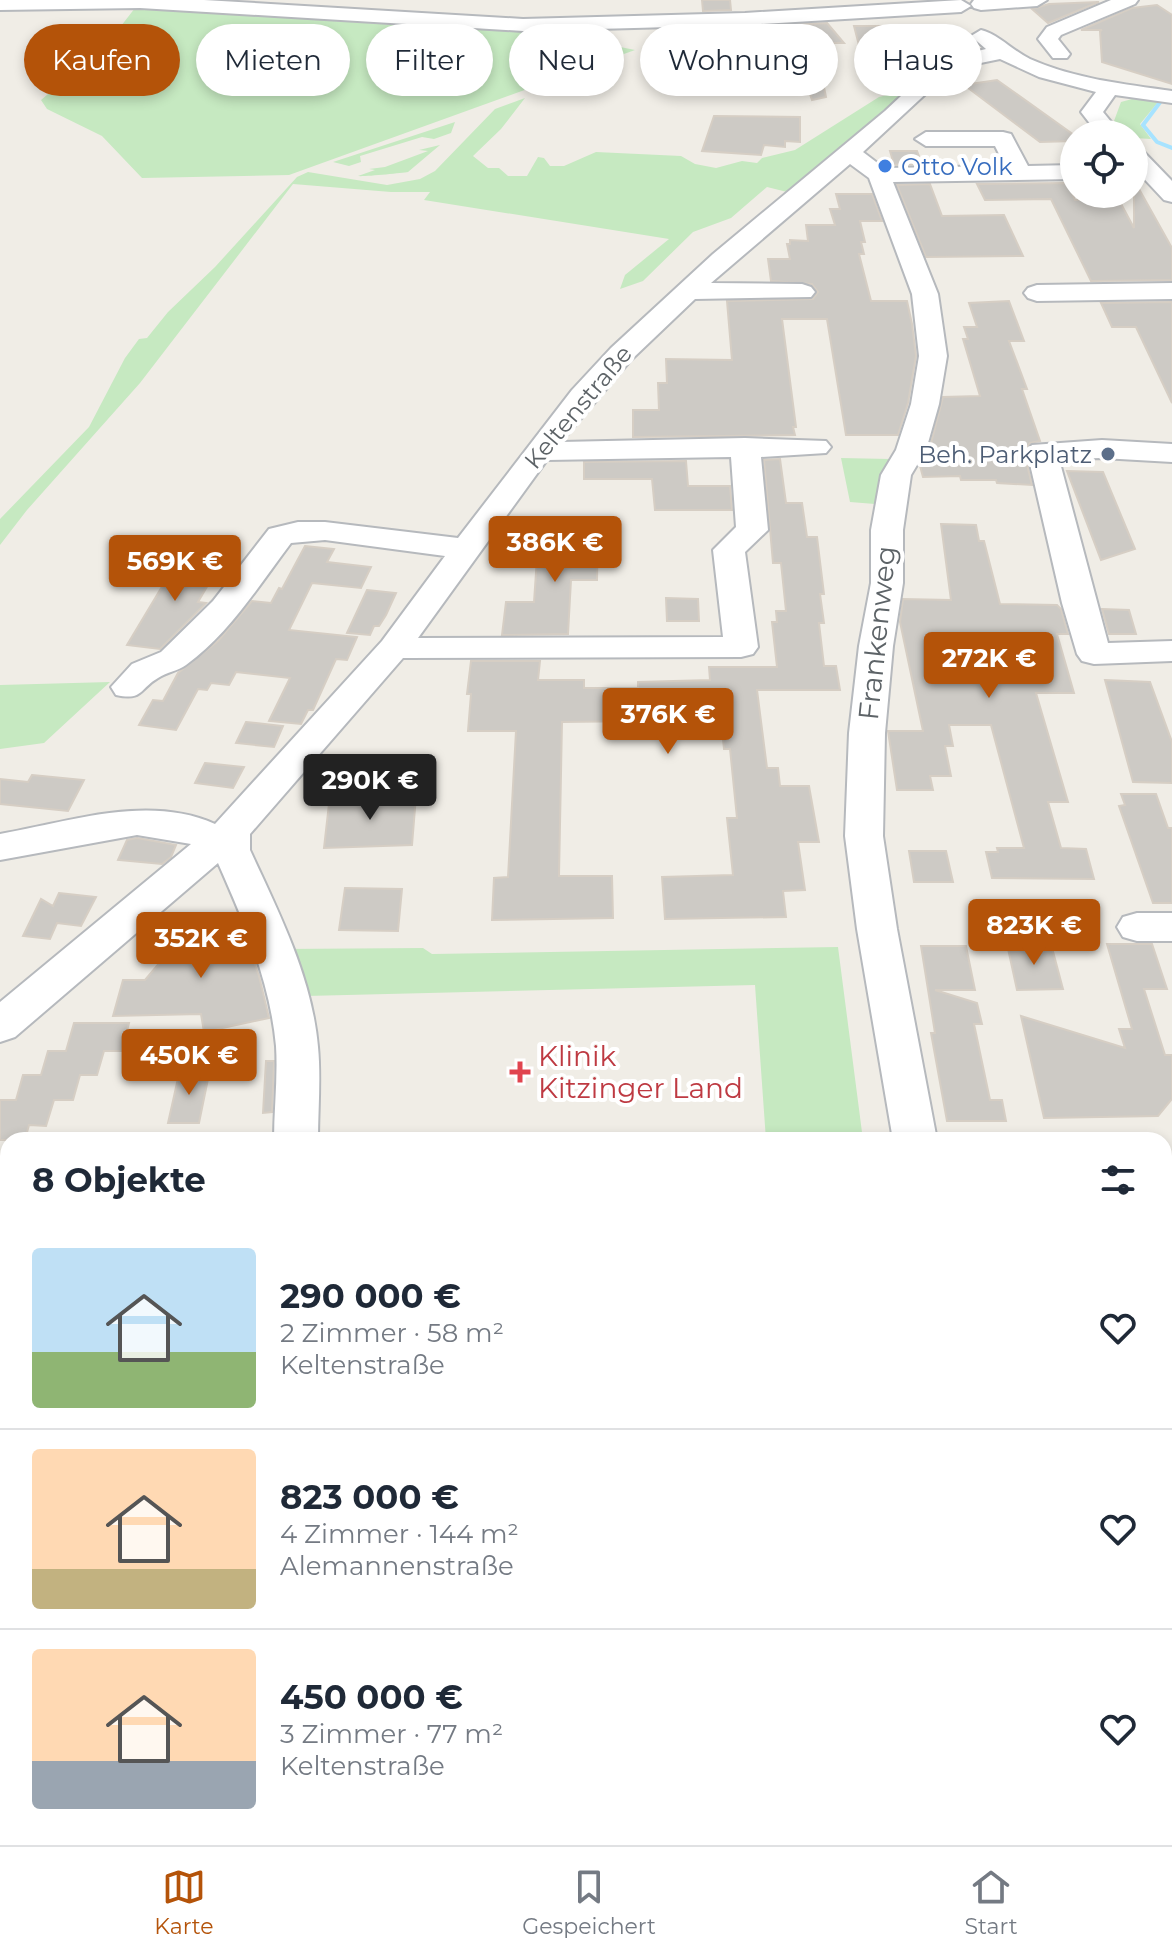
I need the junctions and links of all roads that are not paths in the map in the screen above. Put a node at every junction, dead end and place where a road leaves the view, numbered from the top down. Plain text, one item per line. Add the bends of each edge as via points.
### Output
1 (1037, 0) edge
2 (1128, 0) edge
3 (968, 3) edge
4 (0, 4) edge
5 (1003, 52) junction
6 (1060, 54) dead end
7 (1110, 87) junction
8 (1172, 97) edge
9 (1099, 120) edge
10 (926, 139) dead end
11 (850, 153) junction
12 (1060, 172) edge
13 (1020, 173) junction
14 (1148, 174) edge
15 (879, 175) junction
16 (1172, 195) edge
17 (688, 291) junction
18 (1172, 291) edge
19 (802, 292) dead end
20 (1037, 293) dead end
21 (745, 447) junction
22 (816, 447) dead end
23 (538, 451) junction
24 (1172, 453) edge
25 (467, 549) junction
26 (394, 648) junction
27 (1172, 651) edge
28 (128, 687) dead end
29 (225, 836) junction
30 (0, 847) edge
31 (0, 1026) edge
32 (296, 1132) edge
33 (914, 1132) edge

1 - 3 street
2 - 6 street via 1054,31 1048,39
3 - 4 street via 745,19 523,25 140,2
3 - 5 street via 983,38
5 - 7 street via 1036,68
5 - 11 street, Keltenstraße via 945,68
7 - 8 street
7 - 9 street via 1092,112
10 - 13 street via 1003,139
11 - 15 street
11 - 17 street, Keltenstraße
12 - 13 street
13 - 15 street
14 - 16 street
15 - 33 street, Frankenweg via 925,294 933,356 911,450 896,475 887,530 887,583 867,733 864,836
17 - 19 street
17 - 23 street, Keltenstraße via 591,385
18 - 20 street
21 - 22 street
21 - 23 street
21 - 26 street via 752,530 729,550 741,647
23 - 25 street, Keltenstraße
24 - 27 street via 1042,451 1094,654
25 - 26 street, Keltenstraße
25 - 28 street via 325,531 280,536 215,618 173,659 144,671
26 - 29 street, Keltenstraße
29 - 30 street via 137,822
29 - 31 street, Keltenstraße
29 - 32 street via 283,975 297,1047

